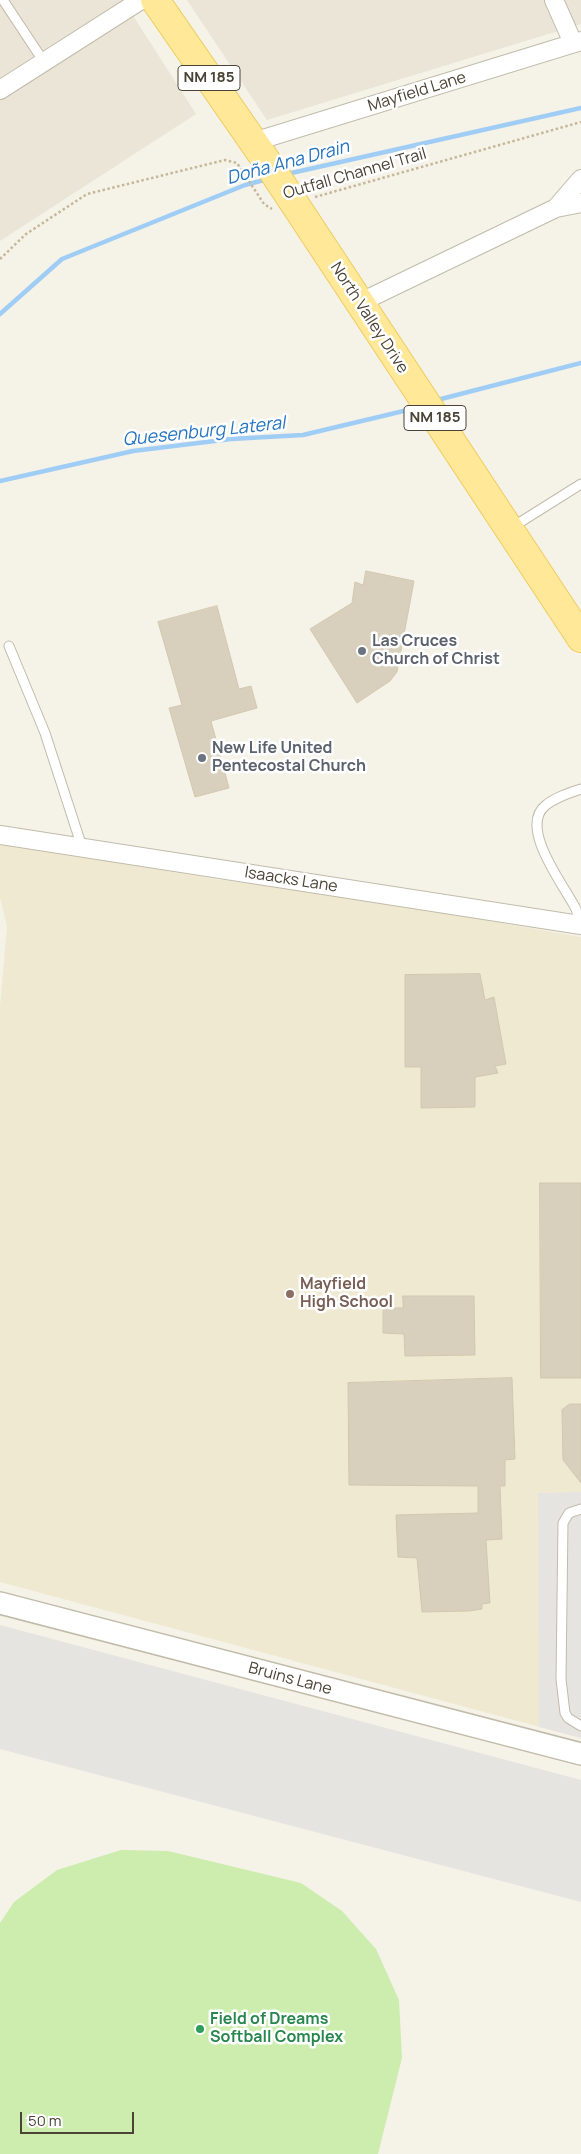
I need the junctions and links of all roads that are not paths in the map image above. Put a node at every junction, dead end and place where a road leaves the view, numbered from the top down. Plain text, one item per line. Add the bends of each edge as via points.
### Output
1 (3, 0) edge
2 (141, 0) edge
3 (155, 0) edge
4 (554, 0) edge
5 (577, 42) edge
6 (44, 62) junction
7 (0, 90) edge
8 (251, 154) junction
9 (581, 179) edge
10 (581, 203) edge
11 (556, 208) junction
12 (359, 303) junction
13 (581, 484) edge
14 (509, 529) junction
15 (581, 638) edge
16 (9, 646) dead end
17 (581, 789) edge
18 (0, 835) edge
19 (82, 847) junction
20 (580, 924) edge
21 (581, 1508) edge
22 (0, 1603) edge
23 (581, 1726) edge
24 (581, 1754) edge

1 - 6 lane
2 - 6 street
3 - 8 main road, North Valley Drive / NM 185
4 - 5 street
5 - 8 street, Mayfield Lane
6 - 7 street
8 - 12 main road, North Valley Drive / NM 185 via 292,200
9 - 11 street
10 - 11 street
11 - 12 street
12 - 14 main road, North Valley Drive / NM 185
13 - 14 lane
14 - 15 main road, North Valley Drive / NM 185
16 - 19 lane via 45,733
17 - 20 lane via 544,806 538,821 543,850 576,910
18 - 19 street, Isaacks Lane
19 - 20 street, Isaacks Lane
21 - 23 lane via 569,1513 563,1524 562,1679 565,1713
22 - 24 street, Bruins Lane

